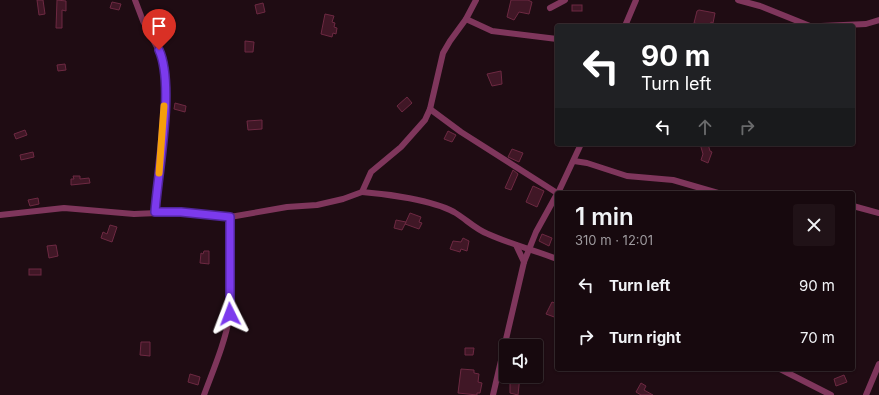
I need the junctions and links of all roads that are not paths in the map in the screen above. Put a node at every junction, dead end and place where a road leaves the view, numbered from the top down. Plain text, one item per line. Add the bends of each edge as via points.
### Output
1 (135, 0) edge
2 (476, 0) edge
3 (565, 0) edge
4 (636, 0) edge
5 (738, 0) edge
6 (550, 8) dead end
7 (466, 19) junction
8 (879, 20) edge
9 (626, 24) edge
10 (805, 24) edge
11 (855, 24) edge
12 (555, 39) edge
13 (430, 109) junction
14 (580, 146) edge
15 (574, 161) junction
16 (559, 191) edge
17 (711, 191) edge
18 (362, 192) junction
19 (555, 193) edge
20 (555, 198) edge
21 (855, 207) edge
22 (155, 212) junction
23 (879, 213) edge
24 (0, 215) edge
25 (230, 217) junction
26 (516, 245) junction
27 (529, 248) junction
28 (555, 258) edge
29 (524, 262) junction
30 (879, 364) edge
31 (784, 371) edge
32 (204, 395) edge
33 (493, 395) edge
34 (831, 395) edge
35 (866, 395) edge

1 - 22 street via 159,50 164,67 163,131
2 - 7 street
3 - 6 street
4 - 9 street
5 - 10 street
7 - 12 street via 492,31
7 - 13 street via 443,53
8 - 11 street
13 - 18 street via 422,124 401,147 371,172
13 - 19 street
14 - 15 street
15 - 16 street
15 - 17 street via 626,176 673,180
18 - 25 street via 316,205 287,206
18 - 26 street via 442,207 454,212 475,228
20 - 27 street
21 - 23 street
22 - 24 street via 134,214 64,208
22 - 25 street
25 - 32 street via 229,321
26 - 27 street
26 - 29 street
27 - 28 street
27 - 29 street
29 - 33 street
30 - 35 street
31 - 34 street

